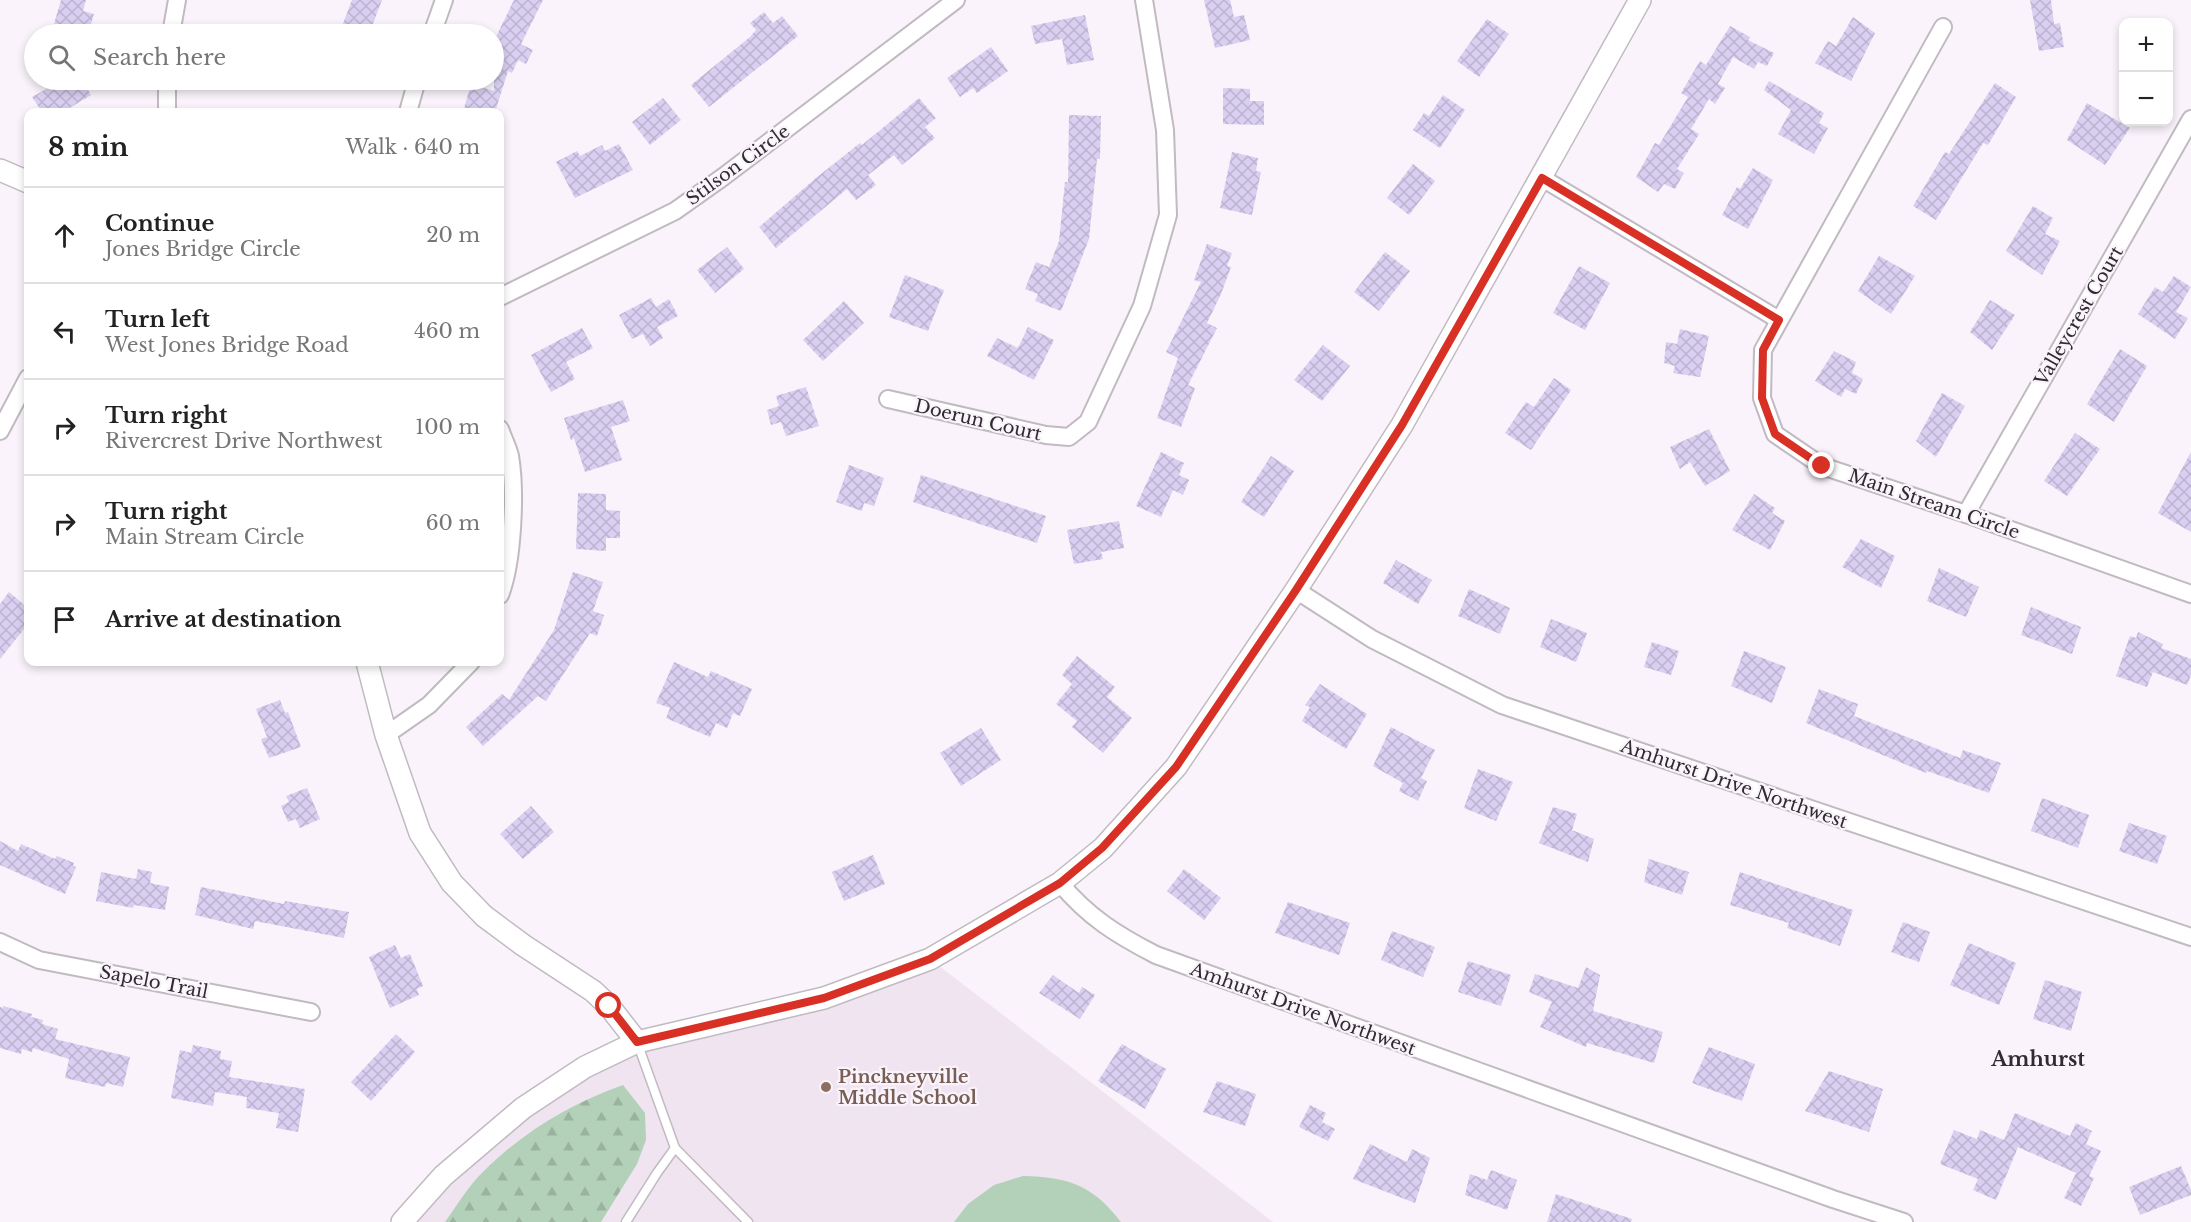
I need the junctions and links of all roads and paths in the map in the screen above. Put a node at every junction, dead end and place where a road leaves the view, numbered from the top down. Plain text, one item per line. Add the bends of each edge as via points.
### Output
1 (177, 0) edge
2 (444, 0) edge
3 (956, 0) edge
4 (1144, 0) edge
5 (1640, 0) edge
6 (173, 24) edge
7 (436, 24) edge
8 (1943, 27) dead end
9 (167, 90) edge
10 (414, 90) edge
11 (167, 108) edge
12 (409, 108) edge
13 (2191, 119) edge
14 (0, 170) edge
15 (1542, 178) junction
16 (24, 180) edge
17 (504, 295) edge
18 (1779, 320) junction
19 (24, 386) edge
20 (888, 399) dead end
21 (0, 431) edge
22 (504, 439) edge
23 (1966, 514) junction
24 (504, 585) edge
25 (1296, 590) junction
26 (2191, 594) edge
27 (368, 666) edge
28 (467, 666) edge
29 (386, 735) junction
30 (1060, 883) junction
31 (2191, 937) edge
32 (0, 942) edge
33 (311, 1012) dead end
34 (637, 1042) junction
35 (675, 1148) junction
36 (402, 1222) edge
37 (626, 1222) edge
38 (748, 1222) edge
39 (1904, 1222) edge

1 - 6 street
2 - 7 street
3 - 17 street, Stilson Circle via 675,211
4 - 20 street, Doerun Court via 1165,130 1168,215 1142,306 1088,422 1069,437 1025,431
5 - 15 street
8 - 18 street, Main Stream Circle
9 - 11 street
10 - 12 street
13 - 23 street, Valleycrest Court
14 - 16 street
15 - 18 street
15 - 25 street via 1402,425
18 - 23 street, Main Stream Circle via 1763,350 1762,398 1775,434 1822,466
19 - 21 street
22 - 24 street via 510,453 514,496
23 - 26 street, Main Stream Circle
25 - 30 street via 1176,767 1102,848
25 - 31 street, Amhurst Drive Northwest via 1372,639 1502,705
27 - 29 street
28 - 29 street via 429,705
29 - 34 street via 420,833 452,883 484,916 593,991
30 - 34 street via 930,959 824,998
30 - 39 street, Amhurst Drive Northwest via 1076,902 1118,936 1156,955
32 - 33 street, Sapelo Trail via 39,960
34 - 35 lane
34 - 36 street via 585,1067 523,1108 442,1176
35 - 37 lane
35 - 38 lane

